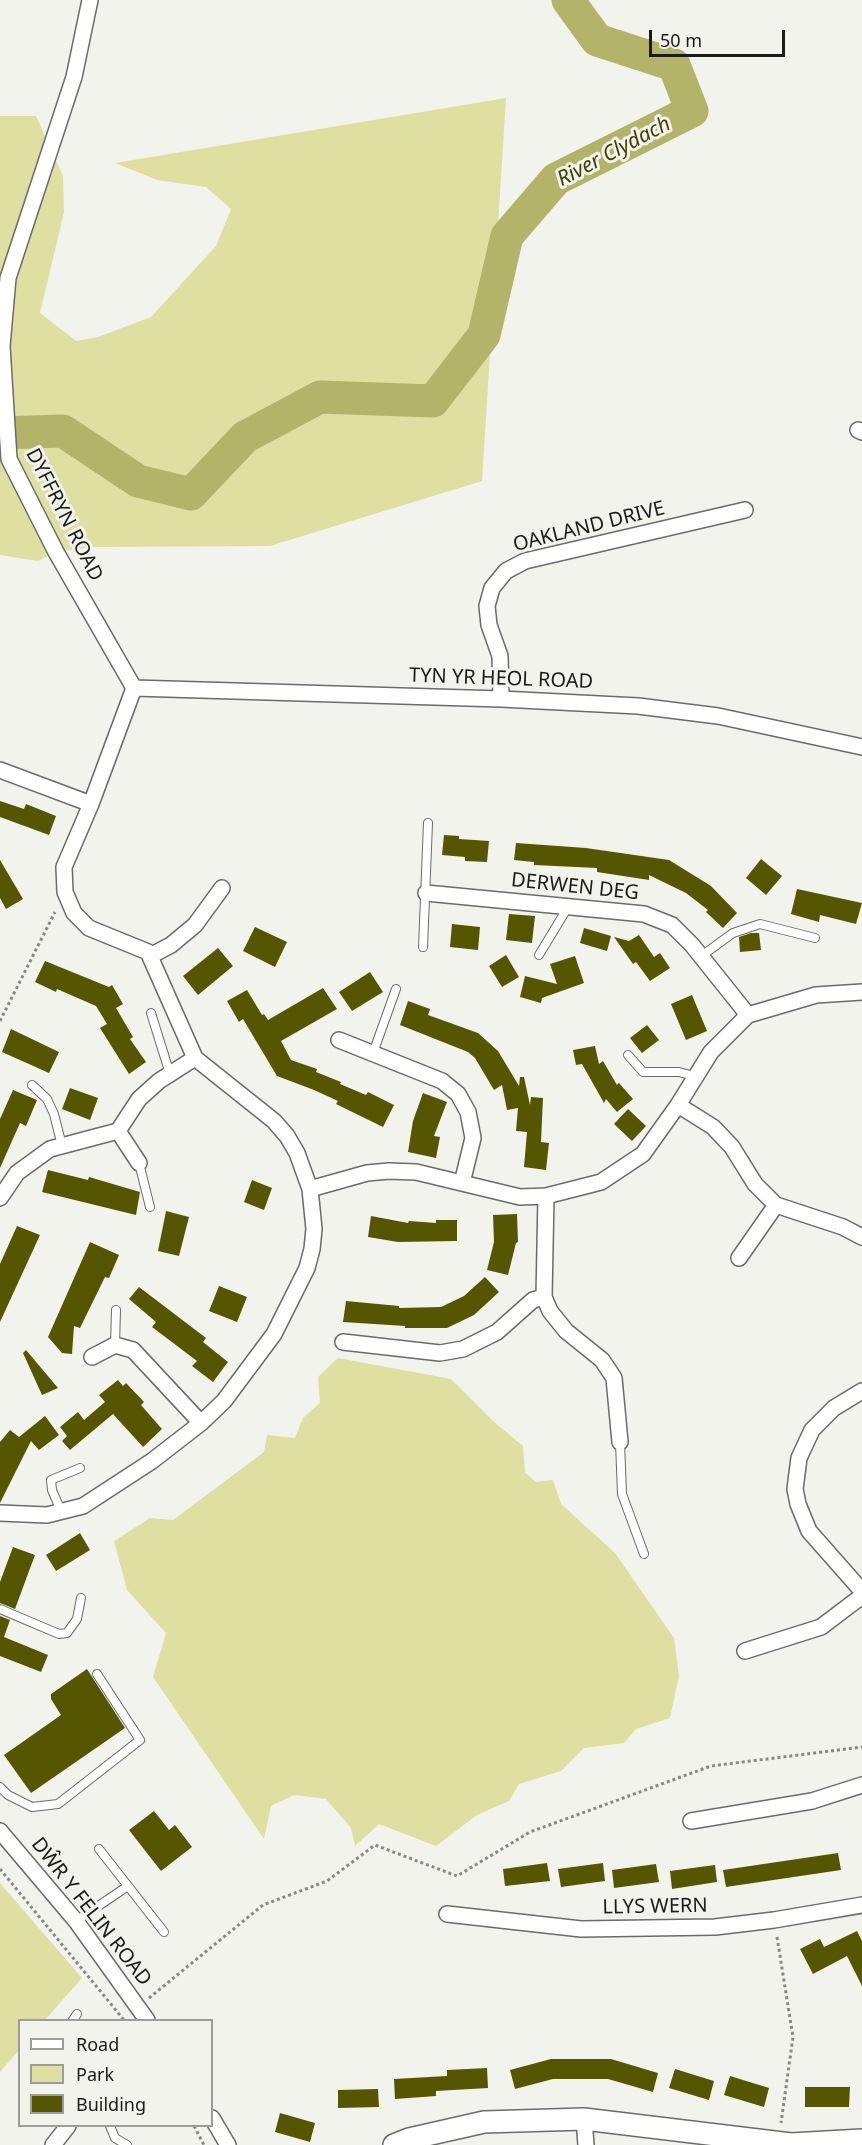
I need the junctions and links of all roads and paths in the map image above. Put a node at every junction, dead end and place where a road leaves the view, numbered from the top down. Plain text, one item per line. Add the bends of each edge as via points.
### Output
1 (90, 0) edge
2 (745, 510) dead end
3 (134, 688) junction
4 (501, 699) junction
5 (862, 747) edge
6 (0, 770) edge
7 (91, 804) junction
8 (428, 823) dead end
9 (222, 888) dead end
10 (426, 893) junction
11 (69, 904) junction
12 (568, 907) junction
13 (815, 938) dead end
14 (423, 947) dead end
15 (539, 955) dead end
16 (150, 956) junction
17 (700, 957) junction
18 (396, 989) dead end
19 (862, 992) edge
20 (151, 1013) dead end
21 (748, 1015) junction
22 (0, 1021) edge
23 (339, 1040) dead end
24 (373, 1053) junction
25 (627, 1055) dead end
26 (195, 1058) junction
27 (170, 1074) junction
28 (694, 1076) junction
29 (32, 1085) dead end
30 (678, 1105) junction
31 (118, 1131) junction
32 (62, 1146) junction
33 (139, 1163) joint
34 (462, 1183) junction
35 (310, 1189) junction
36 (546, 1196) junction
37 (0, 1198) edge
38 (776, 1205) junction
39 (150, 1207) dead end
40 (862, 1237) edge
41 (739, 1258) dead end
42 (544, 1296) junction
43 (116, 1310) dead end
44 (343, 1342) dead end
45 (115, 1345) junction
46 (92, 1357) dead end
47 (862, 1391) edge
48 (201, 1423) junction
49 (620, 1442) joint
50 (80, 1468) dead end
51 (61, 1511) junction
52 (0, 1513) edge
53 (644, 1554) dead end
54 (862, 1591) edge
55 (862, 1596) edge
56 (81, 1598) dead end
57 (0, 1609) edge
58 (745, 1651) dead end
59 (97, 1674) dead end
60 (862, 1747) edge
61 (862, 1785) edge
62 (0, 1787) edge
63 (691, 1821) dead end
64 (0, 1831) edge
65 (99, 1849) dead end
66 (0, 1869) edge
67 (128, 1886) junction
68 (862, 1905) edge
69 (447, 1914) dead end
70 (774, 1920) junction
71 (76, 1921) junction
72 (165, 1932) dead end
73 (138, 2007) junction
74 (123, 2019) edge
75 (146, 2019) edge
76 (584, 2119) junction
77 (213, 2120) edge
78 (67, 2127) edge
79 (110, 2127) edge
80 (195, 2127) edge
81 (862, 2140) edge
82 (787, 2144) edge
83 (841, 2144) edge
84 (53, 2145) edge
85 (127, 2145) edge
86 (204, 2145) edge
87 (228, 2145) edge
88 (394, 2145) edge
89 (586, 2145) edge

1 - 3 street, DYFFRYN ROAD via 74,77 8,278 2,346 9,459 56,552
2 - 4 street, OAKLAND DRIVE via 525,561 506,571 492,588 487,606 500,656
3 - 4 street, TYN YR HEOL ROAD
3 - 7 street
4 - 5 street, TYN YR HEOL ROAD via 638,706 718,717
6 - 7 street
7 - 11 street via 64,867
8 - 10 lane
9 - 16 street via 195,925
10 - 12 street, DERWEN DEG
10 - 14 lane
11 - 16 street via 89,928 138,947
11 - 22 path via 57,909
12 - 15 lane
12 - 17 street, DERWEN DEG via 644,914 672,926
13 - 17 lane via 760,924 733,933
16 - 26 street
17 - 21 street, DERWEN DEG
18 - 24 lane
19 - 21 street via 816,995
20 - 27 lane
21 - 28 street via 711,1052
23 - 24 street
24 - 34 street via 442,1081 464,1103 473,1138
25 - 28 lane via 644,1072
26 - 27 street
26 - 35 street via 274,1121 297,1153
27 - 31 street via 139,1099
28 - 30 street
29 - 32 lane via 47,1099
30 - 36 street via 643,1154 601,1182
30 - 38 street via 713,1126 732,1147 755,1184
31 - 32 street
31 - 33 street
32 - 37 street via 50,1149 17,1173
33 - 39 lane
34 - 35 street via 416,1172 389,1171
34 - 36 street via 520,1197
35 - 48 street via 314,1229 307,1268 274,1334 224,1401
36 - 42 street
38 - 40 street
38 - 41 street
42 - 44 street via 533,1300 497,1332 463,1349 440,1353
42 - 49 street via 566,1331 602,1360 614,1378
43 - 45 lane
45 - 46 street
45 - 48 street via 133,1350
47 - 54 street via 834,1408 812,1430 799,1458 795,1489 809,1531
48 - 51 street via 117,1485 83,1506
49 - 53 lane via 622,1494
50 - 51 lane via 51,1480
51 - 52 street via 27,1516
55 - 58 street via 821,1627
56 - 57 lane via 77,1618 67,1633 59,1634
59 - 62 lane via 140,1740 58,1804 32,1807
60 - 73 path via 711,1766 530,1832 457,1876 375,1845 327,1881 263,1905
61 - 63 street via 812,1801
64 - 71 street, DŴR Y FELIN ROAD
65 - 67 lane
66 - 74 path
67 - 71 lane
67 - 72 lane
68 - 70 street, LLYS WERN
69 - 70 street, LLYS WERN via 581,1929 715,1927
70 - 82 path via 793,2037
71 - 73 street, DŴR Y FELIN ROAD
73 - 75 street, DŴR Y FELIN ROAD
76 - 82 street
76 - 88 street via 484,2122
76 - 89 street
77 - 87 street
78 - 84 street
79 - 85 lane via 115,2138
80 - 86 path
81 - 83 street
82 - 83 street

